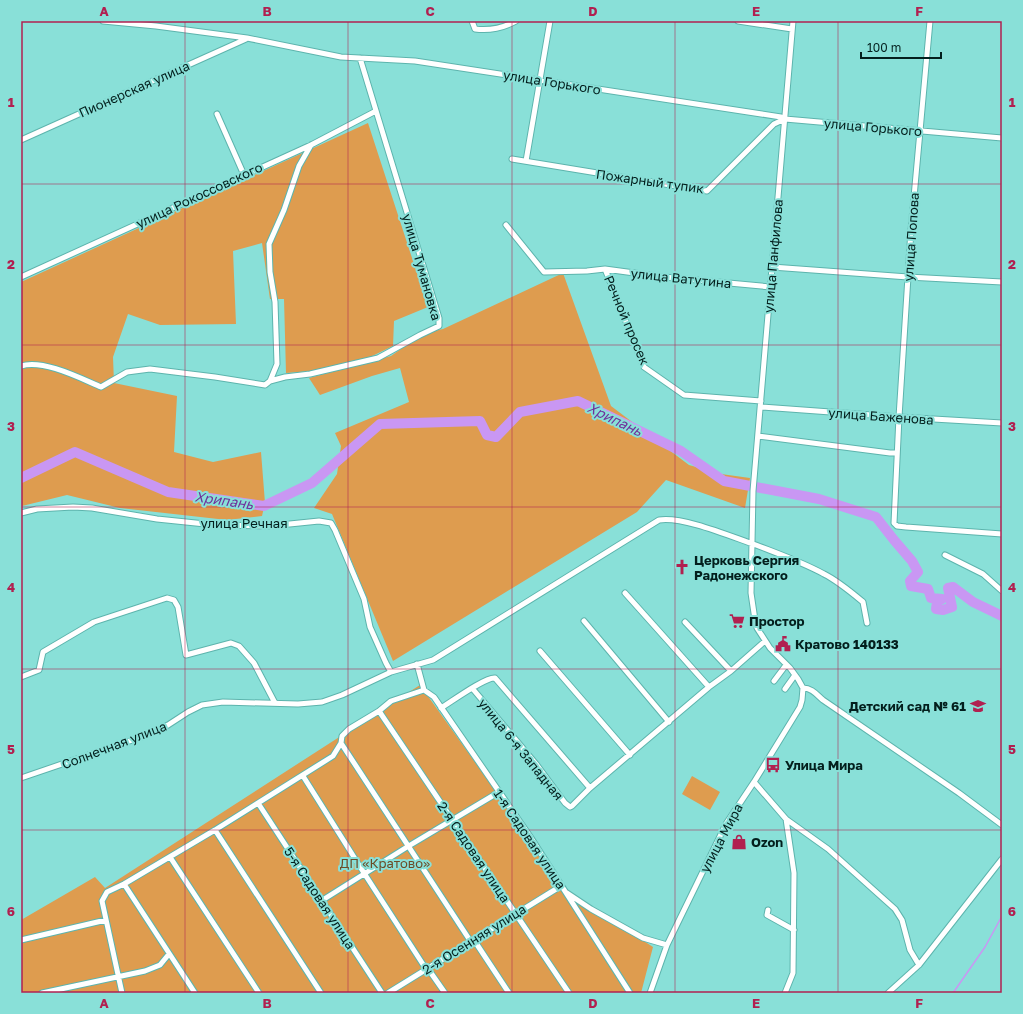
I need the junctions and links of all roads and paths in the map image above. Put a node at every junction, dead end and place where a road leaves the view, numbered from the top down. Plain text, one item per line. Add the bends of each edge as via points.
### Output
1 (103, 21) edge
2 (472, 21) edge
3 (516, 21) edge
4 (550, 21) edge
5 (738, 21) edge
6 (793, 21) edge
7 (930, 21) edge
8 (792, 29) junction
9 (247, 38) junction
10 (360, 58) junction
11 (541, 80) junction
12 (376, 111) junction
13 (217, 114) dead end
14 (785, 119) junction
15 (920, 132) junction
16 (1002, 138) edge
17 (21, 140) edge
18 (311, 145) junction
19 (512, 159) dead end
20 (526, 161) junction
21 (244, 175) junction
22 (506, 225) dead end
23 (772, 267) junction
24 (605, 269) junction
25 (21, 277) edge
26 (908, 277) junction
27 (1002, 282) edge
28 (771, 287) junction
29 (21, 366) edge
30 (270, 381) junction
31 (761, 404) junction
32 (899, 417) junction
33 (1002, 423) edge
34 (758, 436) junction
35 (897, 453) junction
36 (21, 513) edge
37 (1002, 534) edge
38 (751, 544) junction
39 (945, 554) dead end
40 (1002, 591) edge
41 (625, 593) dead end
42 (584, 621) dead end
43 (685, 622) dead end
44 (868, 623) dead end
45 (765, 641) junction
46 (540, 651) dead end
47 (417, 664) junction
48 (786, 665) junction
49 (731, 671) junction
50 (392, 672) junction
51 (795, 675) junction
52 (21, 677) edge
53 (774, 681) dead end
54 (472, 688) junction
55 (708, 688) junction
56 (803, 688) junction
57 (784, 689) dead end
58 (424, 690) junction
59 (275, 703) junction
60 (441, 708) junction
61 (379, 711) junction
62 (669, 722) junction
63 (341, 743) junction
64 (630, 755) junction
65 (303, 776) junction
66 (21, 778) edge
67 (754, 782) junction
68 (590, 788) junction
69 (499, 792) junction
70 (258, 804) junction
71 (452, 820) junction
72 (786, 820) junction
73 (1002, 825) edge
74 (215, 830) junction
75 (407, 846) junction
76 (170, 857) junction
77 (1002, 858) edge
78 (364, 873) junction
79 (124, 884) junction
80 (560, 886) junction
81 (565, 891) junction
82 (321, 901) junction
83 (768, 910) dead end
84 (516, 914) junction
85 (106, 920) junction
86 (794, 931) junction
87 (21, 940) edge
88 (472, 941) junction
89 (667, 945) junction
90 (169, 954) junction
91 (919, 965) junction
92 (426, 969) junction
93 (118, 977) junction
94 (42, 993) edge
95 (122, 993) edge
96 (195, 993) edge
97 (258, 993) edge
98 (321, 993) edge
99 (382, 993) edge
100 (388, 993) edge
101 (445, 993) edge
102 (509, 993) edge
103 (569, 993) edge
104 (630, 993) edge
105 (650, 993) edge
106 (785, 993) edge
107 (888, 993) edge

1 - 9 street, улица Горького
2 - 3 street via 475,28 484,30 503,27
4 - 11 street
5 - 8 street
6 - 8 street, улица Панфилова
7 - 15 street, улица Попова
8 - 14 street, улица Панфилова
9 - 10 street, улица Горького via 341,58
9 - 17 street, Пионерская улица
10 - 11 street, улица Горького via 415,61
10 - 12 street, улица Тумановка
11 - 14 street, улица Горького
11 - 20 street
12 - 18 street, улица Рокоссовского
12 - 30 street, улица Тумановка via 439,318 439,326 378,358
13 - 21 street
14 - 15 street, улица Горького
14 - 20 street, Пожарный тупик via 774,124 707,191
14 - 23 street, улица Панфилова
15 - 16 street, улица Горького
15 - 26 street, улица Попова
18 - 21 street, улица Рокоссовского
18 - 30 street via 299,166 269,244 275,302 277,364
19 - 20 street, Пожарный тупик
21 - 25 street, улица Рокоссовского
22 - 24 street, улица Ватутина via 544,272
23 - 26 street
23 - 28 street, улица Панфилова
24 - 28 street, улица Ватутина
24 - 31 street, Речной просек via 644,367 684,395
26 - 27 street
26 - 32 street, улица Попова
28 - 31 street, улица Панфилова
29 - 30 street, улица Тумановка via 64,371 101,387 127,372 150,369 265,385
31 - 32 street, улица Баженова
31 - 34 street, улица Панфилова
32 - 33 street, улица Баженова
32 - 35 street, улица Попова
34 - 35 street
34 - 38 street, улица Панфилова
35 - 37 street, улица Попова via 894,523 897,526
36 - 50 street, улица Речная via 37,509 73,507 215,525 265,526 319,521 330,523 364,600 370,627
38 - 44 street, Солнечная улица via 802,563 847,588 863,602
38 - 45 street via 751,593 755,620
38 - 47 street, Солнечная улица via 704,527 666,519 659,520 433,660
39 - 40 street via 983,574
41 - 55 street
42 - 62 street
43 - 49 street
45 - 48 street
45 - 49 street
46 - 64 street
47 - 50 street, Солнечная улица
47 - 58 street
48 - 51 street
48 - 53 street
49 - 55 street
50 - 59 street, Солнечная улица via 322,702
51 - 56 street
51 - 57 street
52 - 59 street via 39,670 43,652 94,622 167,598 174,600 178,607 186,655 230,643 239,646 254,663
54 - 60 street
54 - 68 street via 488,679 498,680
54 - 68 street, улица 6-я Западная via 565,803 572,806
55 - 62 street
56 - 67 street, улица Мира via 800,707
56 - 73 street via 814,692
58 - 60 street, 1-я Садовая улица via 434,697
58 - 61 street via 391,701
59 - 66 street, Солнечная улица via 223,702 202,705 147,735
60 - 69 street, 1-я Садовая улица
61 - 63 street via 349,729 342,736
61 - 71 street, 2-я Садовая улица
62 - 64 street
63 - 65 street via 333,756
63 - 75 street
64 - 68 street
65 - 70 street
65 - 78 street
67 - 72 street
67 - 89 street, улица Мира via 726,824
69 - 71 street
69 - 80 street, 1-я Садовая улица
70 - 74 street
70 - 82 street, 5-я Садовая улица
71 - 75 street
71 - 84 street, 2-я Садовая улица
72 - 86 street via 794,873
72 - 91 street via 828,848 895,909 902,920 910,950
74 - 76 street
74 - 98 street
75 - 78 street
75 - 88 street
76 - 79 street
76 - 97 street
77 - 91 street
78 - 82 street
78 - 92 street
79 - 85 street via 104,896 102,901
79 - 90 street
80 - 81 street, 1-я Садовая улица
80 - 84 street, 2-я Осенняя улица
81 - 89 street via 643,938
81 - 104 street, 1-я Садовая улица
82 - 99 street, 5-я Садовая улица
83 - 86 street via 767,915
84 - 88 street, 2-я Осенняя улица
84 - 103 street, 2-я Садовая улица
85 - 87 street
85 - 93 street
86 - 106 street via 793,974
88 - 92 street, 2-я Осенняя улица
88 - 102 street
89 - 105 street, улица Мира
90 - 93 street via 160,965
90 - 96 street
91 - 107 street
92 - 100 street, 2-я Осенняя улица
92 - 101 street
93 - 94 street
93 - 95 street

